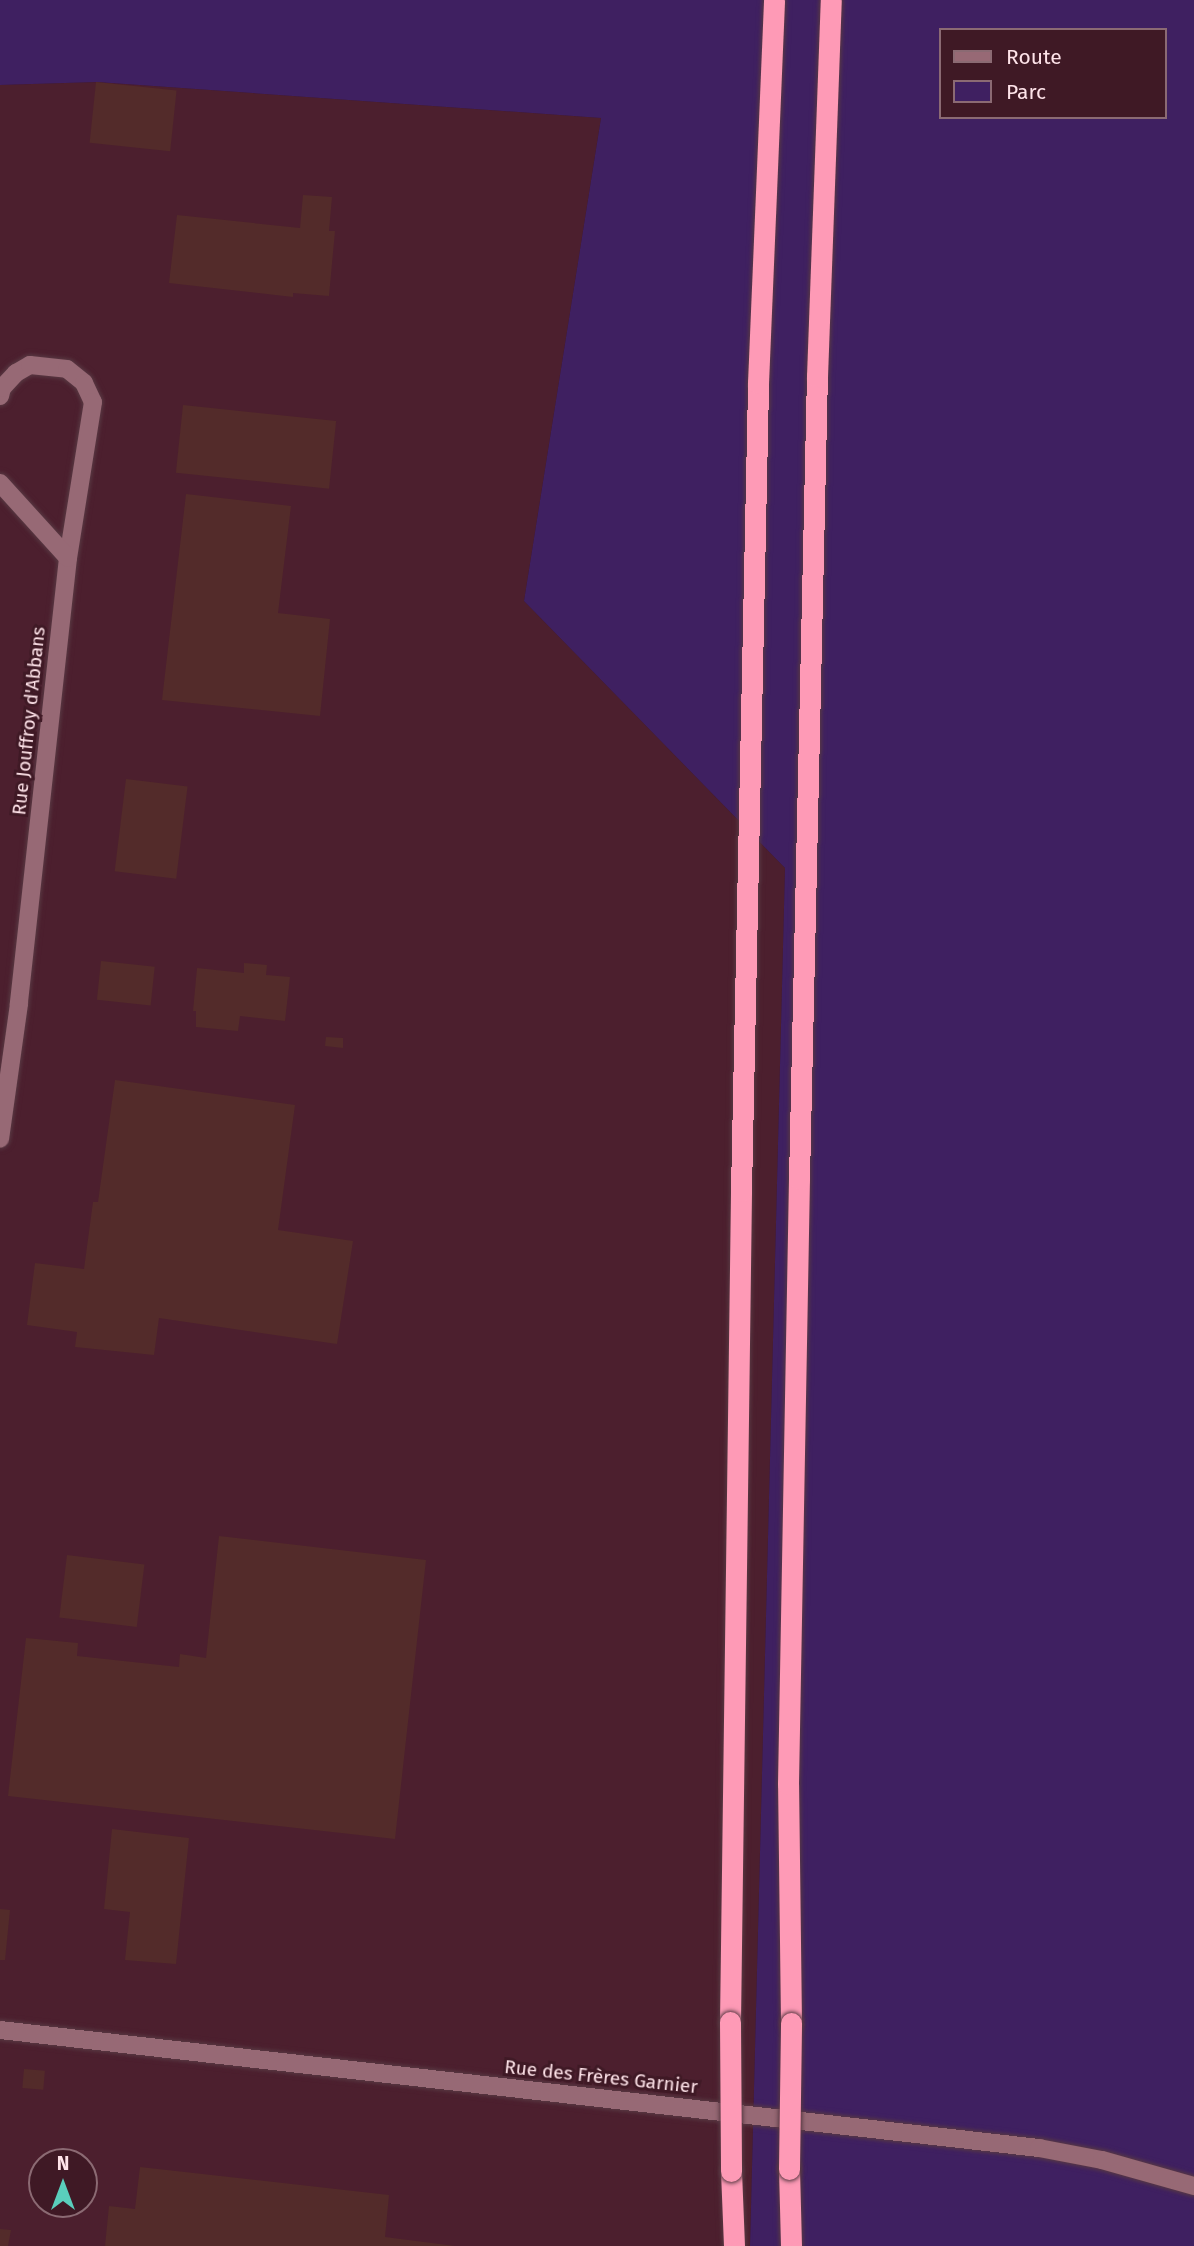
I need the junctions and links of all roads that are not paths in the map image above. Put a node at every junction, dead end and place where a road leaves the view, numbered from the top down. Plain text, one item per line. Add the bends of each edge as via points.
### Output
1 (774, 0) edge
2 (831, 0) edge
3 (0, 396) edge
4 (0, 483) edge
5 (68, 558) junction
6 (0, 1139) edge
7 (0, 2030) edge
8 (1194, 2186) edge
9 (734, 2246) edge
10 (791, 2246) edge

1 - 9 highway, bridge via 758,411 742,1177 730,2022
2 - 10 highway, bridge via 817,376 799,1165 788,1783
3 - 5 street, Rue Jouffroy d'Abbans via 16,373 30,365 67,369 84,383 93,402
4 - 5 street
5 - 6 street, Rue Jouffroy d'Abbans
7 - 8 street, Rue des Frères Garnier via 1039,2148

